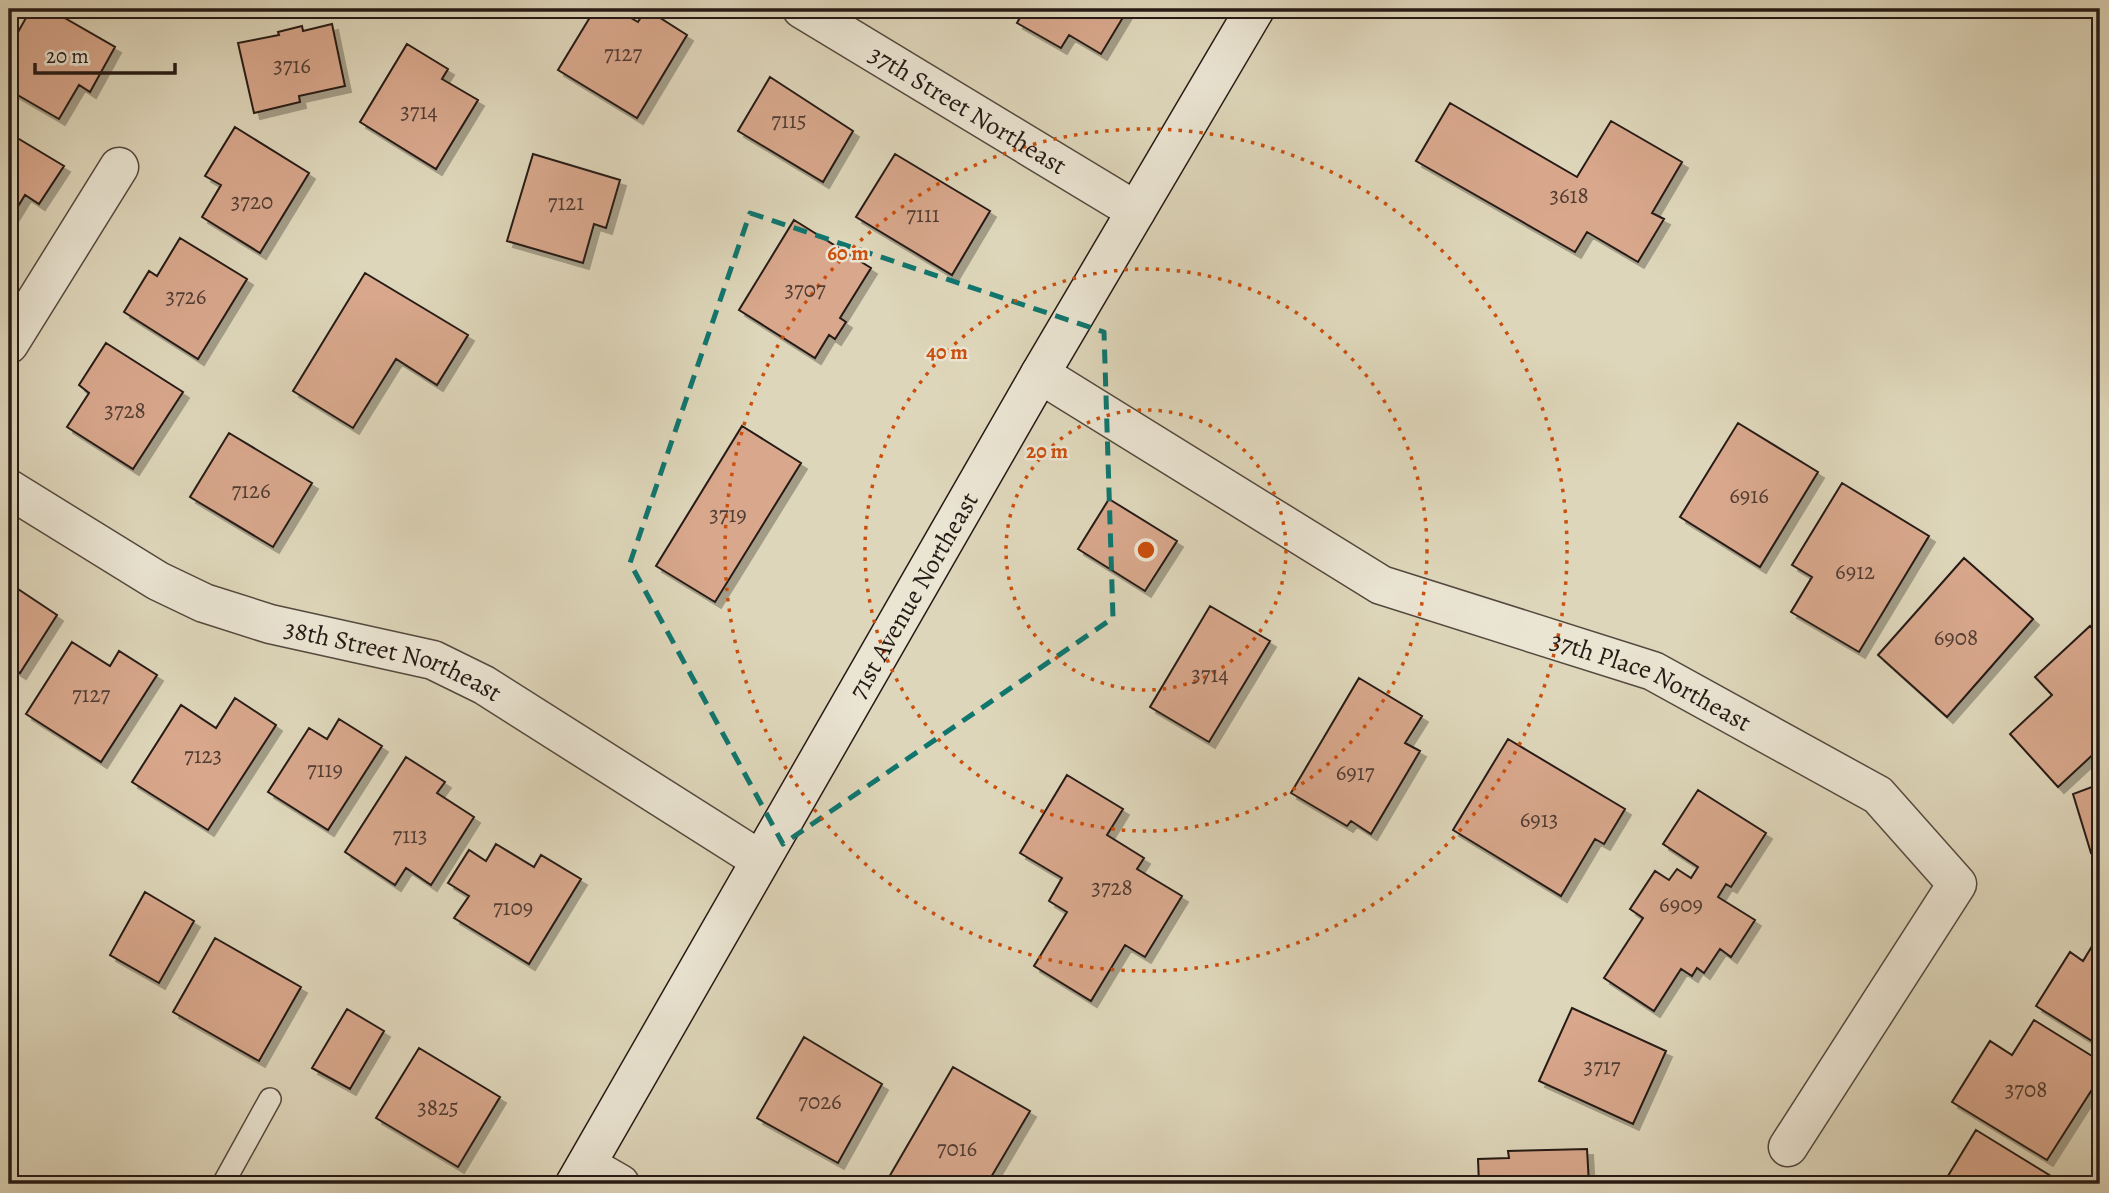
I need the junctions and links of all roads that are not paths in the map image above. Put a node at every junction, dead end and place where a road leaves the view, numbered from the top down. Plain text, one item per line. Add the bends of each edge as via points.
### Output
1 (802, 9) edge
2 (1255, 9) edge
3 (119, 167) dead end
4 (1136, 211) junction
5 (9, 344) edge
6 (1040, 374) junction
7 (9, 489) edge
8 (760, 860) junction
9 (270, 1099) dead end
10 (1788, 1147) dead end
11 (581, 1175) edge
12 (223, 1184) edge
13 (620, 1184) edge

1 - 4 street, 37th Street Northeast
2 - 4 street, 71st Avenue Northeast
3 - 5 street
4 - 6 street, 71st Avenue Northeast
6 - 8 street, 71st Avenue Northeast
6 - 10 street, 37th Place Northeast via 1381,585 1653,671 1878,795 1957,884
7 - 8 street, 38th Street Northeast via 158,581 204,603 270,624 433,660 484,685
8 - 11 street, 71st Avenue Northeast
9 - 12 lane
11 - 13 street

